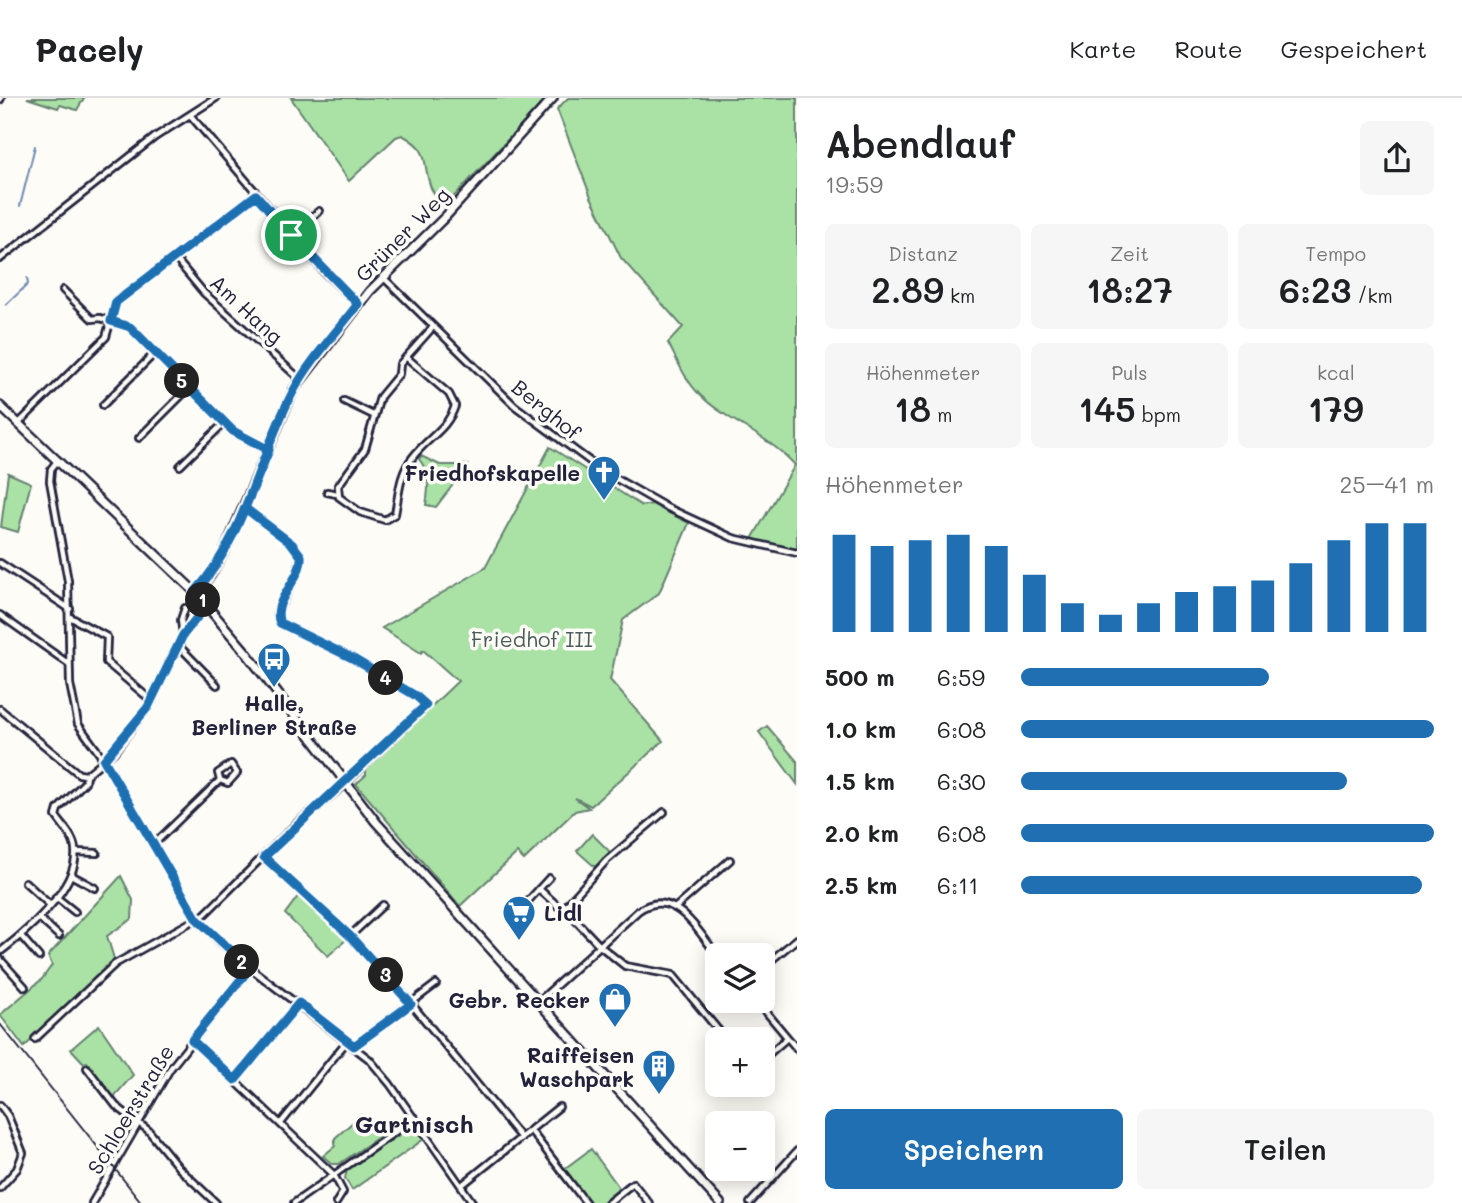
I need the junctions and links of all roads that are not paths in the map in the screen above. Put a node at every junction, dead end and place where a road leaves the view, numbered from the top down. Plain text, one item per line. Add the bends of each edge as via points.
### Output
1 (216, 98) edge
2 (553, 98) edge
3 (191, 116) junction
4 (256, 195) junction
5 (319, 211) dead end
6 (291, 235) junction
7 (175, 258) junction
8 (0, 259) edge
9 (384, 277) junction
10 (63, 290) dead end
11 (358, 304) junction
12 (111, 321) junction
13 (433, 327) junction
14 (155, 353) junction
15 (406, 357) junction
16 (301, 380) junction
17 (189, 388) junction
18 (344, 401) dead end
19 (103, 405) dead end
20 (0, 406) edge
21 (373, 415) junction
22 (19, 423) junction
23 (224, 423) junction
24 (139, 438) dead end
25 (269, 450) junction
26 (58, 460) junction
27 (180, 466) dead end
28 (327, 492) dead end
29 (337, 494) junction
30 (245, 508) junction
31 (797, 553) edge
32 (0, 562) edge
33 (195, 592) junction
34 (207, 605) junction
35 (185, 608) dead end
36 (70, 609) junction
37 (0, 615) edge
38 (70, 617) junction
39 (183, 635) junction
40 (180, 647) junction
41 (69, 664) junction
42 (217, 685) dead end
43 (152, 701) junction
44 (0, 709) edge
45 (104, 760) junction
46 (86, 775) junction
47 (220, 780) junction
48 (345, 783) junction
49 (664, 812) dead end
50 (153, 845) junction
51 (76, 852) junction
52 (97, 853) dead end
53 (264, 857) junction
54 (730, 860) dead end
55 (71, 875) junction
56 (549, 878) dead end
57 (25, 882) dead end
58 (94, 888) dead end
59 (539, 889) junction
60 (56, 897) junction
61 (50, 905) junction
62 (383, 905) dead end
63 (676, 906) junction
64 (564, 908) junction
65 (519, 911) dead end
66 (75, 912) dead end
67 (39, 918) junction
68 (197, 919) junction
69 (21, 936) junction
70 (58, 936) dead end
71 (350, 936) junction
72 (797, 939) edge
73 (707, 943) edge
74 (600, 946) junction
75 (0, 952) edge
76 (38, 957) dead end
77 (775, 957) edge
78 (0, 959) edge
79 (250, 968) junction
80 (436, 984) dead end
81 (25, 987) dead end
82 (538, 1002) junction
83 (299, 1003) junction
84 (411, 1004) junction
85 (767, 1013) edge
86 (716, 1027) edge
87 (788, 1038) junction
88 (35, 1039) dead end
89 (192, 1040) junction
90 (346, 1041) junction
91 (354, 1046) junction
92 (775, 1049) edge
93 (797, 1049) edge
94 (87, 1068) dead end
95 (235, 1080) junction
96 (0, 1105) edge
97 (559, 1107) dead end
98 (415, 1118) junction
99 (137, 1122) junction
100 (281, 1122) junction
101 (531, 1130) junction
102 (521, 1138) junction
103 (797, 1151) edge
104 (334, 1175) junction
105 (462, 1185) junction
106 (0, 1188) edge
107 (92, 1203) edge
108 (216, 1203) edge
109 (294, 1203) edge
110 (337, 1203) edge
111 (474, 1203) edge
112 (586, 1203) edge
113 (608, 1203) edge
114 (649, 1203) edge
115 (720, 1203) edge
116 (750, 1203) edge

1 - 3 street
2 - 9 street, Grüner Weg
3 - 4 street
3 - 8 street via 155,137
4 - 6 street
4 - 7 street
5 - 6 street
6 - 11 street
7 - 12 street via 116,302
7 - 16 street, Am Hang via 204,293
9 - 11 street, Grüner Weg
9 - 13 street, Berghof
10 - 12 street via 92,318
11 - 16 street, Grüner Weg
12 - 14 street via 130,327
12 - 22 street via 106,337
13 - 15 street
13 - 31 street, Berghof via 515,406 603,471 722,533
14 - 17 street
14 - 19 street
15 - 21 street
15 - 29 street via 452,397 455,406 450,418 408,464 395,514 389,520 360,512
16 - 25 street, Grüner Weg
17 - 23 street
17 - 24 street
18 - 21 street
20 - 22 street
21 - 29 street via 365,449 340,482
22 - 26 street
23 - 25 street
23 - 27 street
25 - 30 street, Grüner Weg
26 - 33 street
26 - 36 street via 50,481
28 - 29 street
30 - 33 street, Grüner Weg via 210,576
30 - 48 street via 301,556 279,609 280,623 352,658 426,705
32 - 36 street
33 - 34 street
34 - 39 street
34 - 48 street
35 - 39 street
36 - 38 street
37 - 41 street
38 - 41 street
38 - 43 street via 107,637 106,662
39 - 40 street
40 - 42 street
40 - 43 street
41 - 45 street via 78,724
43 - 45 street
44 - 46 street
45 - 46 street
45 - 50 street
46 - 51 street via 56,816
47 - 47 street via 228,783 237,773 231,764 218,773
47 - 50 street
48 - 53 street
48 - 82 street
49 - 64 street via 606,861
50 - 68 street
51 - 52 street
51 - 55 street
53 - 68 street
53 - 71 street
54 - 63 street
55 - 58 street
55 - 60 street
56 - 59 street
57 - 61 street
59 - 64 street
59 - 65 street
60 - 61 street
60 - 66 street
61 - 67 street
62 - 71 street
63 - 73 street
63 - 74 street via 657,903 644,907
64 - 74 street
67 - 69 street
67 - 70 street
68 - 79 street
68 - 88 street via 116,964
69 - 75 street
69 - 76 street
71 - 84 street
72 - 77 street
74 - 82 street
74 - 86 street via 625,966 673,975
78 - 81 street
79 - 83 street
79 - 89 street, Schloerstraße
80 - 84 street
82 - 115 street
83 - 90 street
83 - 95 street
84 - 91 street
84 - 102 street
85 - 87 street
87 - 92 street
87 - 93 street
89 - 95 street
89 - 99 street, Schloerstraße
90 - 91 street
90 - 100 street
91 - 98 street
94 - 99 street via 116,1106
95 - 100 street
96 - 106 street via 23,1153 17,1169
97 - 101 street
98 - 104 street
98 - 105 street
99 - 107 street, Schloerstraße
99 - 108 street
100 - 104 street
101 - 102 street
101 - 112 street
102 - 105 street
103 - 116 street
104 - 109 street
104 - 110 street via 343,1192
105 - 111 street
113 - 114 street via 633,1183

